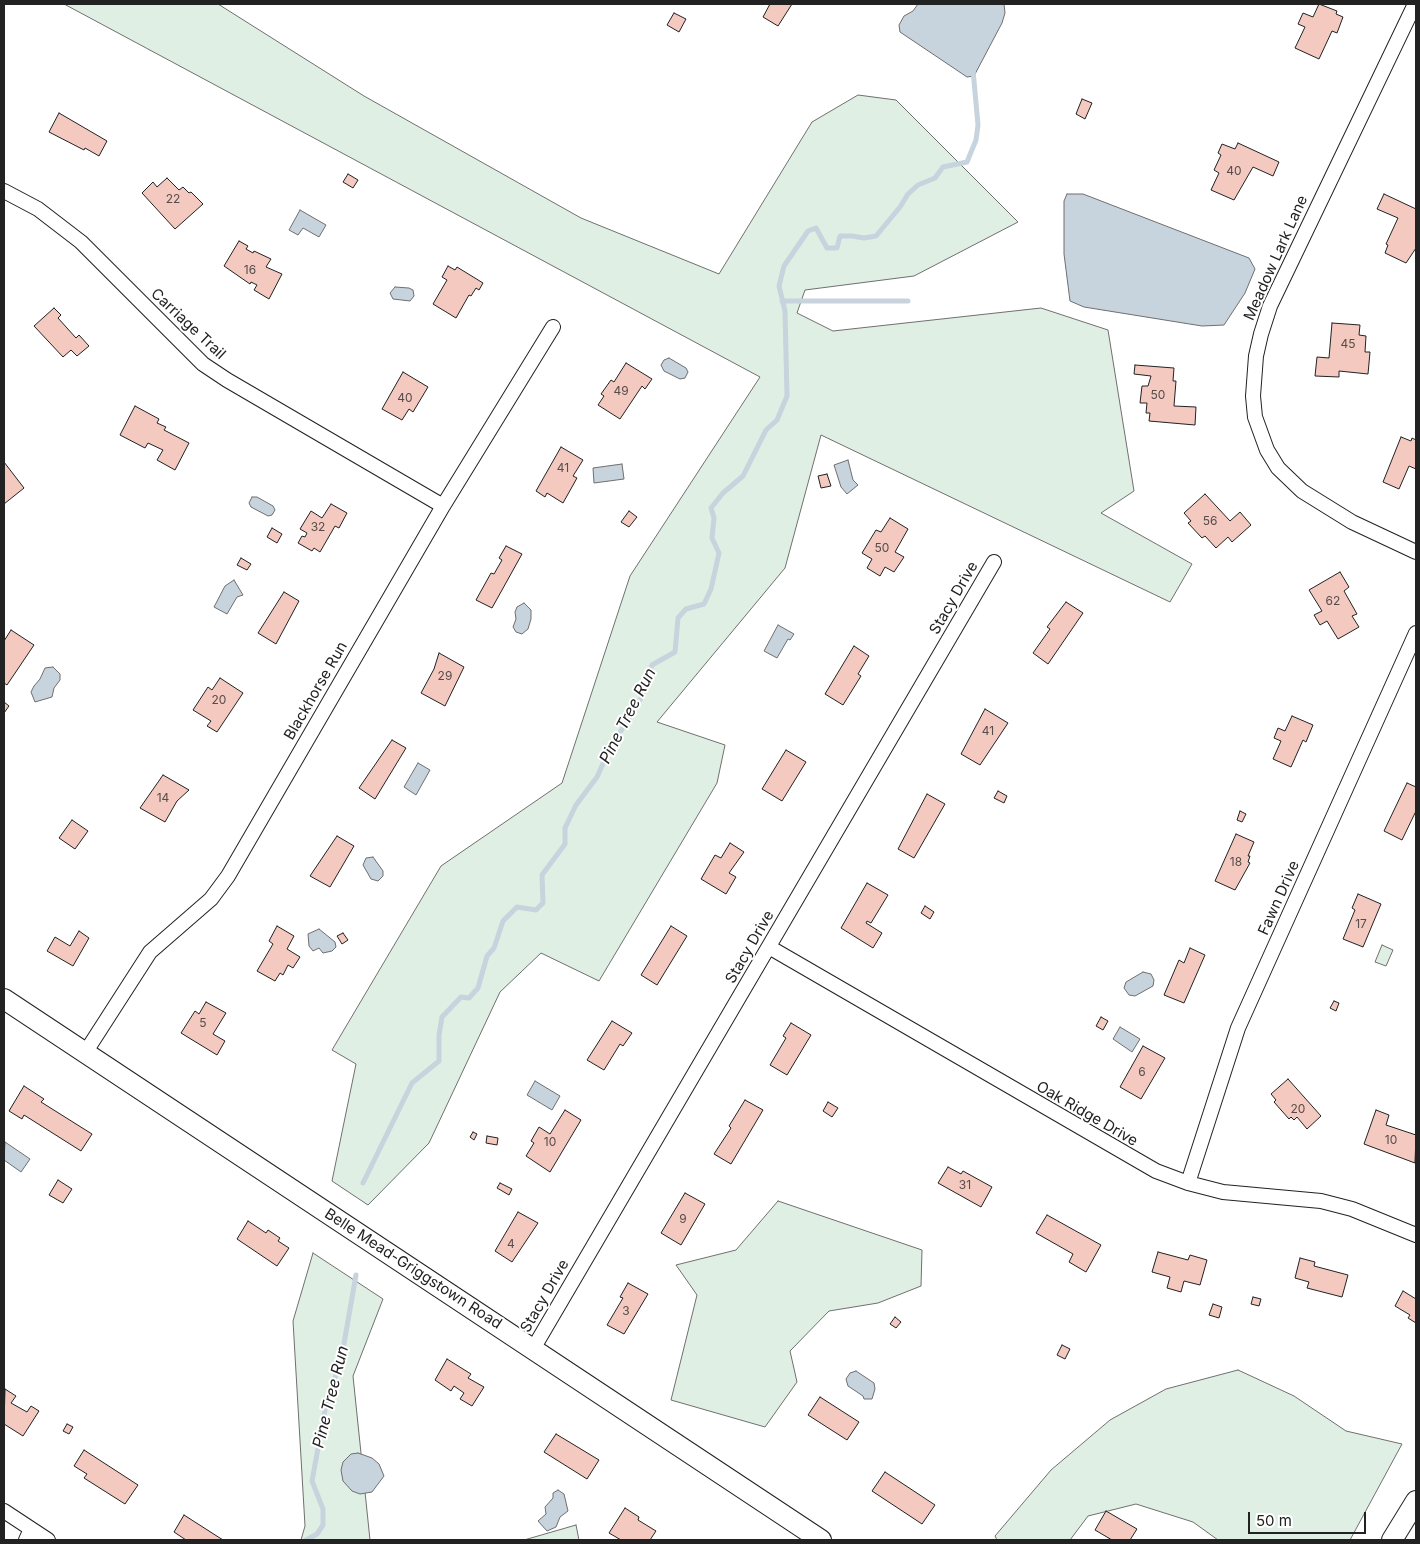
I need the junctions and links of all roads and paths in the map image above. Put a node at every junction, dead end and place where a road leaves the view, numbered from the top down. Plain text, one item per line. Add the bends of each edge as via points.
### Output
1 (1415, 4) edge
2 (4, 191) edge
3 (553, 327) dead end
4 (443, 506) junction
5 (1416, 552) edge
6 (994, 562) dead end
7 (1416, 633) edge
8 (769, 947) junction
9 (4, 1000) edge
10 (85, 1053) junction
11 (1188, 1183) junction
12 (1416, 1234) edge
13 (533, 1348) junction
14 (1416, 1501) edge
15 (4, 1511) edge
16 (29, 1535) edge
17 (48, 1540) edge
18 (821, 1540) edge
19 (1392, 1540) edge

1 - 5 street, Meadow Lark Lane via 1270,306 1256,356 1253,396 1255,417 1266,450 1278,468 1302,491 1352,522
2 - 4 street, Carriage Trail via 38,209 81,242 203,364
3 - 4 street, Blackhorse Run
4 - 10 street, Blackhorse Run via 228,876 211,899 150,952
6 - 8 street, Stacy Drive
7 - 11 street, Fawn Drive via 1238,1028
8 - 11 street, Oak Ridge Drive via 1128,1157
8 - 13 street, Stacy Drive
9 - 10 street, Belle Mead-Griggstown Road
10 - 13 street, Belle Mead-Griggstown Road
11 - 12 street, Oak Ridge Drive via 1223,1192 1320,1201 1360,1212
13 - 18 street, Belle Mead-Griggstown Road
14 - 19 street
15 - 16 street
16 - 17 street

